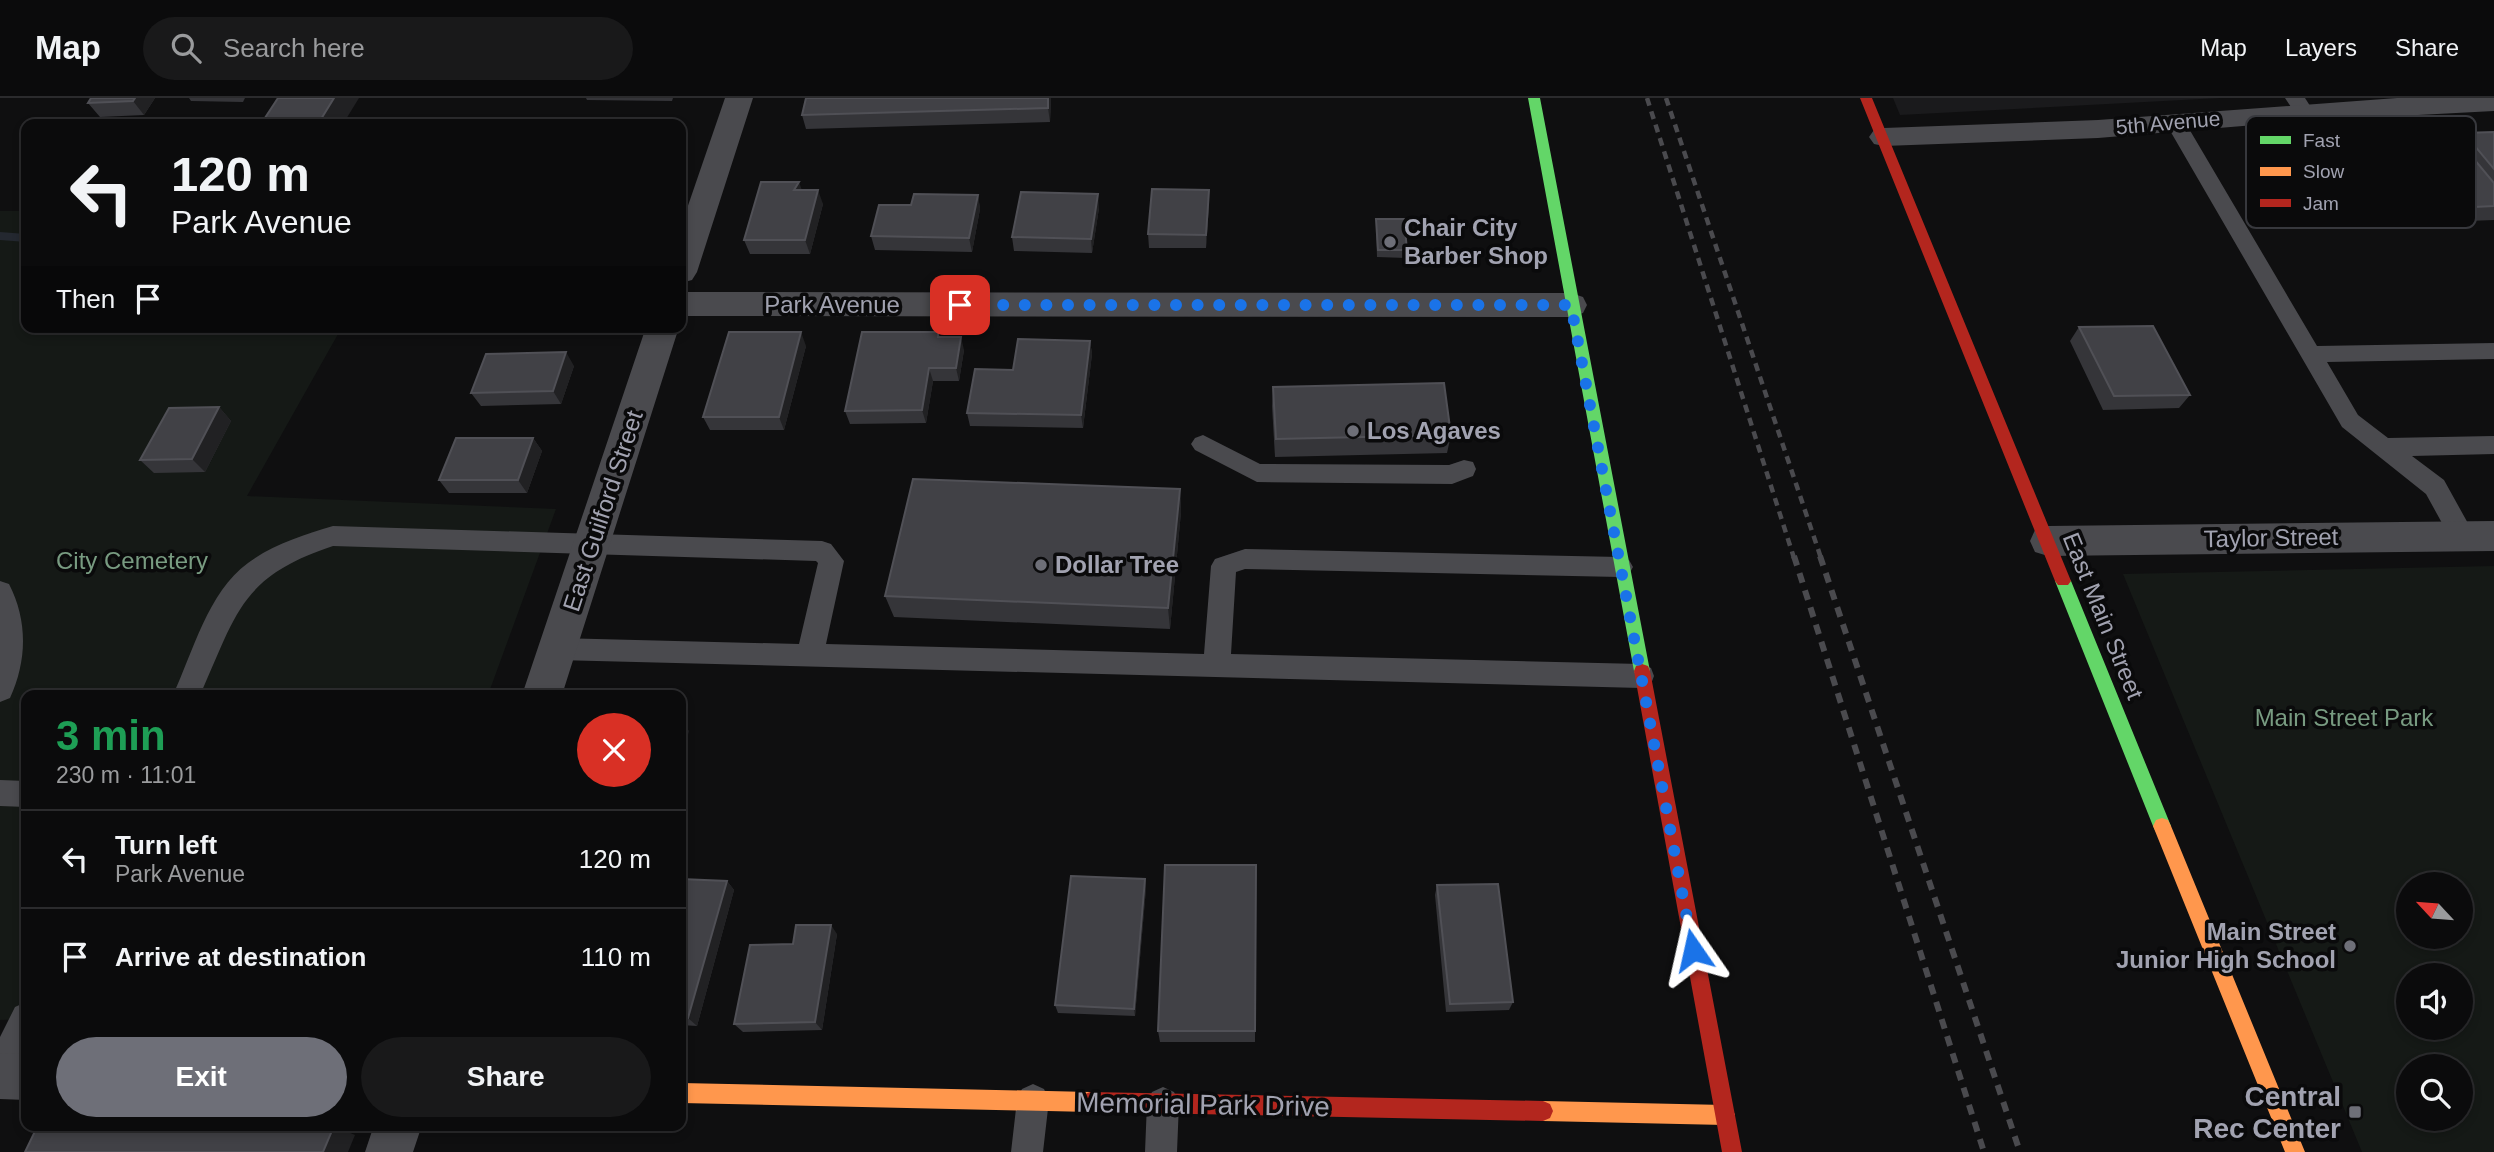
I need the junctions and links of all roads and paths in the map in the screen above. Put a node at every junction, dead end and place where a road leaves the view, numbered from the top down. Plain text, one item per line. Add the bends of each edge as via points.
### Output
1 (739, 98) edge
2 (1534, 98) edge
3 (1866, 98) edge
4 (2494, 102) edge
5 (2299, 105) edge
6 (2175, 122) junction
7 (1884, 137) junction
8 (686, 257) edge
9 (686, 304) edge
10 (1571, 305) junction
11 (661, 333) edge
12 (2494, 351) edge
13 (2310, 354) junction
14 (1203, 444) dead end
15 (2494, 445) edge
16 (2385, 447) junction
17 (1464, 469) dead end
18 (2478, 536) edge
19 (2048, 541) junction
20 (593, 543) junction
21 (1620, 568) junction
22 (0, 592) edge
23 (557, 649) junction
24 (810, 655) junction
25 (1217, 665) junction
26 (1641, 676) junction
27 (0, 690) edge
28 (188, 690) edge
29 (544, 690) edge
30 (0, 793) edge
31 (21, 794) edge
32 (21, 1029) edge
33 (0, 1074) edge
34 (21, 1076) edge
35 (686, 1093) edge
36 (1034, 1100) junction
37 (1163, 1103) junction
38 (1725, 1115) junction
39 (396, 1131) edge
40 (389, 1152) edge
41 (1027, 1152) edge
42 (1161, 1152) edge
43 (1731, 1152) edge
44 (2295, 1152) edge

1 - 8 street
2 - 10 street
3 - 7 street, East Main Street
4 - 5 street, 5th Avenue
5 - 6 street, 5th Avenue
6 - 7 street, 5th Avenue
6 - 13 lane
7 - 19 street, East Main Street
9 - 10 street, Park Avenue
10 - 21 street
11 - 20 street, East Guilford Street
12 - 13 lane
13 - 16 lane via 2350,421
14 - 17 lane via 1257,473 1452,475
15 - 16 lane
16 - 18 lane via 2435,487
18 - 19 street, Taylor Street
19 - 44 street, East Main Street
20 - 23 street, East Guilford Street
20 - 24 lane via 822,551 831,561
20 - 28 lane via 332,536 289,550 253,573 230,601
21 - 25 lane via 1245,559 1224,566
21 - 26 street
22 - 27 lane via 12,635
23 - 24 lane
23 - 29 street, East Guilford Street
24 - 25 lane
25 - 26 lane
26 - 38 street
30 - 31 lane
32 - 33 lane
33 - 34 street
35 - 36 street, Memorial Park Drive
36 - 37 street, Memorial Park Drive
36 - 41 lane
37 - 38 street, Memorial Park Drive
37 - 42 lane
38 - 43 street
39 - 40 street

